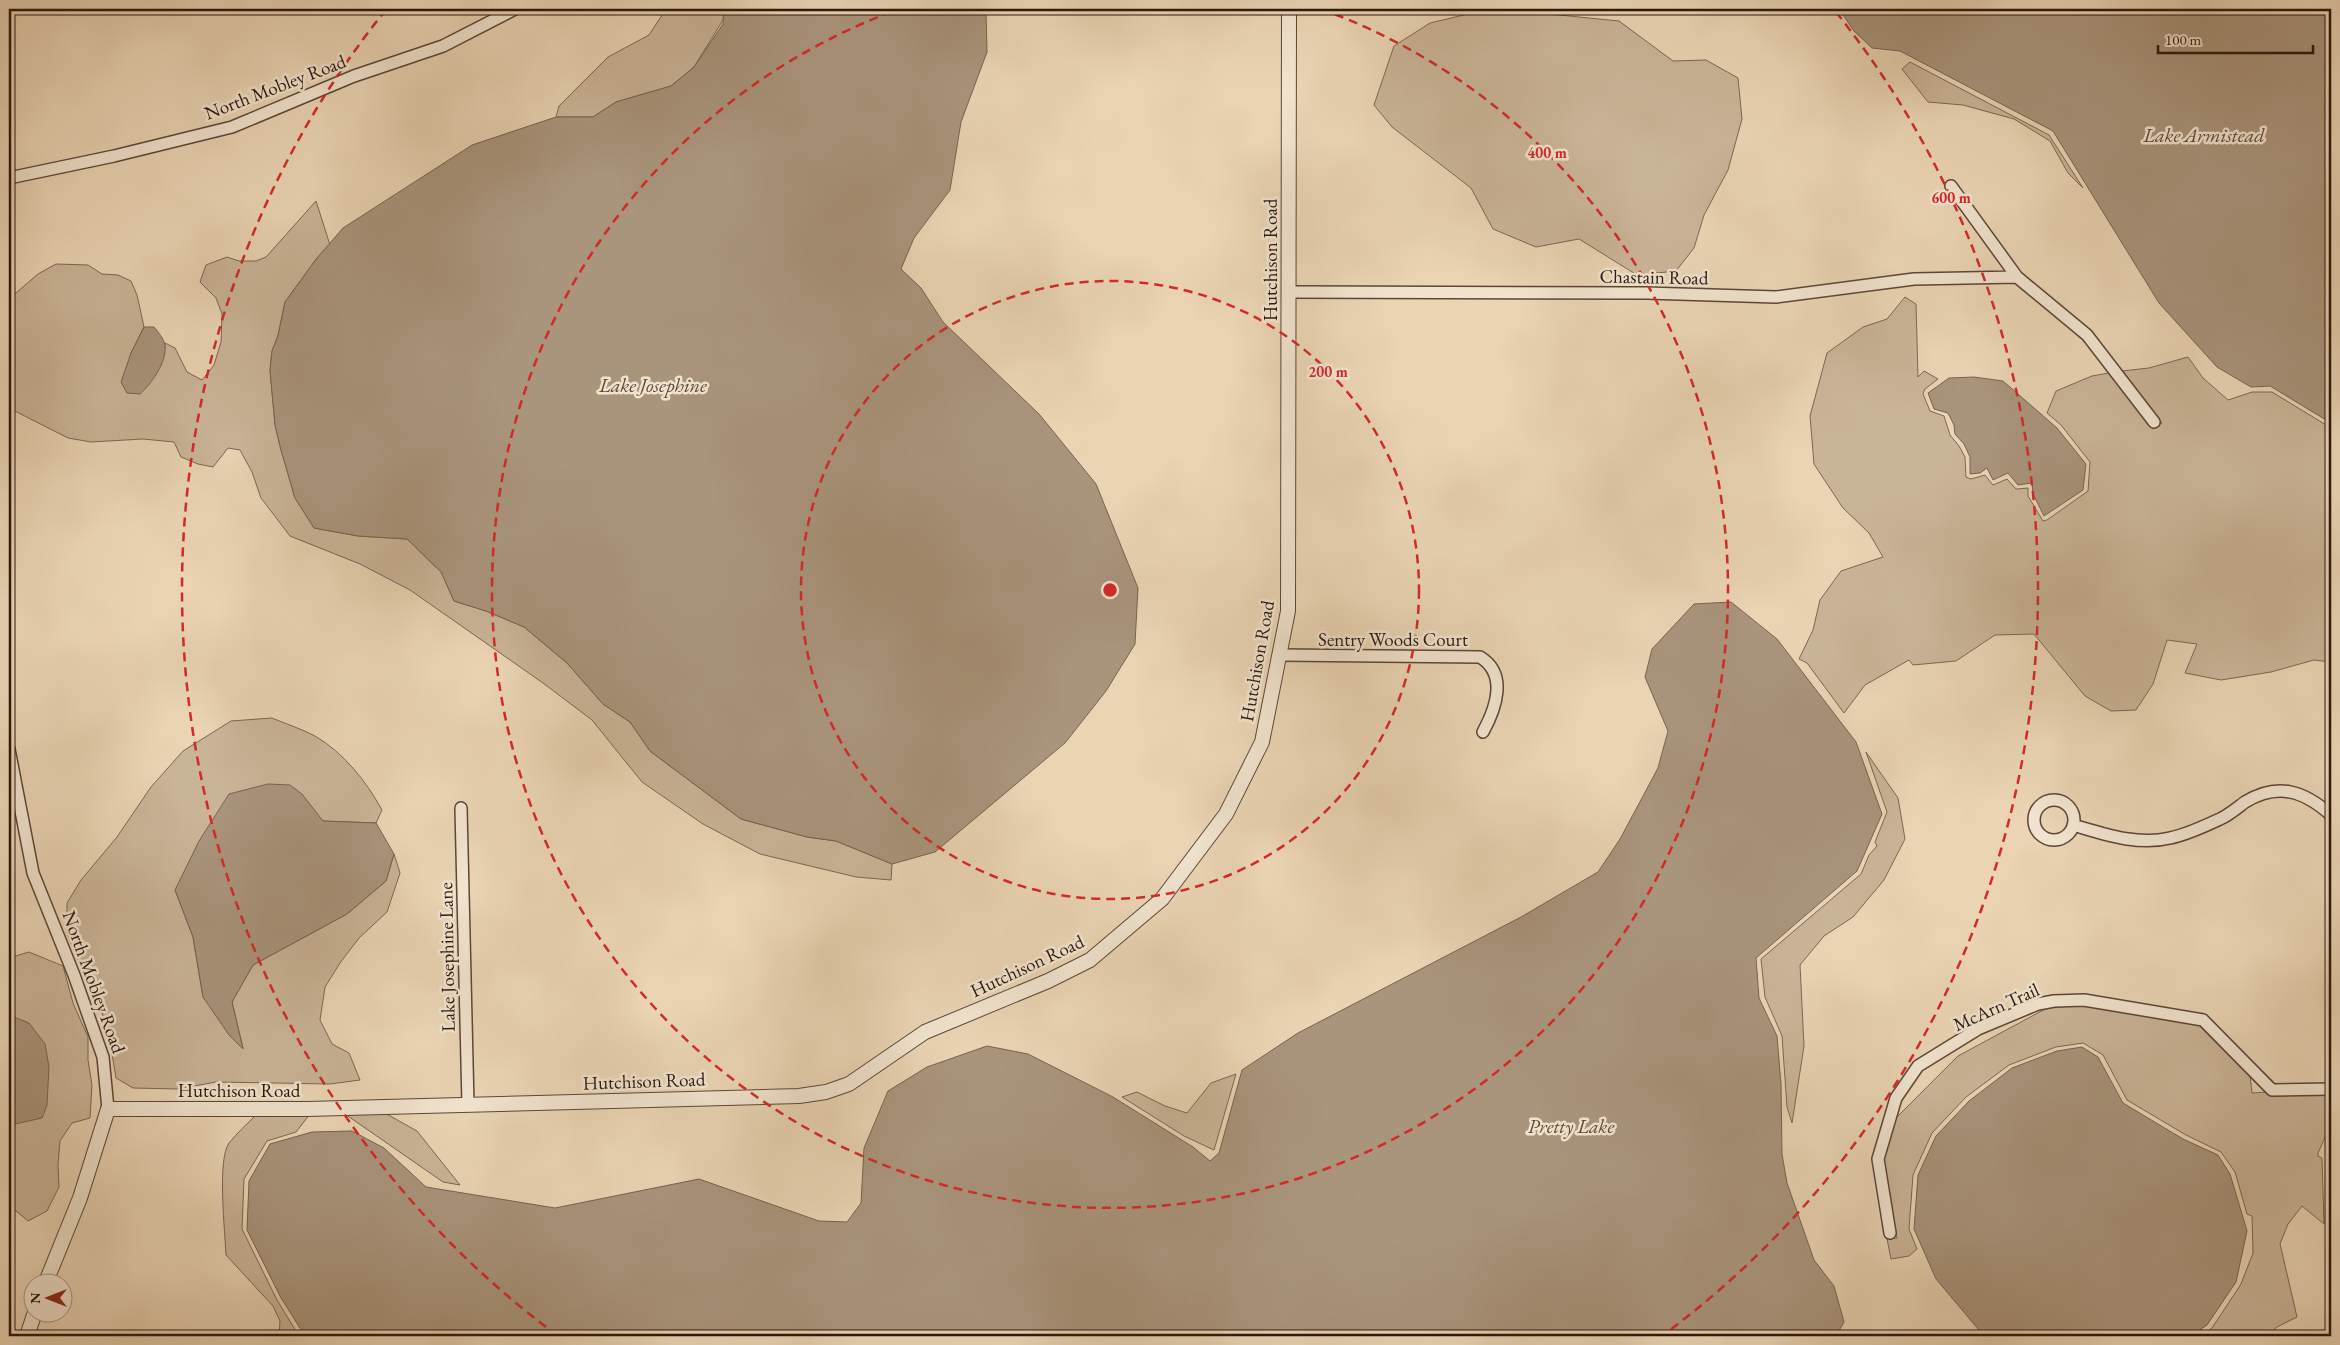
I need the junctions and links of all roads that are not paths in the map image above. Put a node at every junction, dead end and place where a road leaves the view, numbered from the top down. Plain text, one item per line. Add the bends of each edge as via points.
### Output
1 (515, 9) edge
2 (1289, 9) edge
3 (9, 178) edge
4 (1950, 186) dead end
5 (2017, 277) junction
6 (1289, 292) junction
7 (2154, 422) dead end
8 (1280, 655) junction
9 (1483, 732) dead end
10 (9, 749) edge
11 (461, 808) dead end
12 (2331, 815) edge
13 (2073, 825) dead end
14 (2331, 1089) edge
15 (468, 1105) junction
16 (108, 1110) junction
17 (1890, 1234) dead end
18 (50, 1272) edge
19 (31, 1322) edge
20 (27, 1336) edge

1 - 3 street, North Mobley Road via 443,46 354,76 232,127
2 - 6 street, Hutchison Road
4 - 5 street
5 - 6 street, Chastain Road via 1921,278 1776,297 1647,293
5 - 7 street via 2087,335
6 - 8 street, Hutchison Road via 1288,611
8 - 9 street, Sentry Woods Court via 1480,657 1493,668 1497,677 1491,718
8 - 15 street, Hutchison Road via 1262,742 1226,814 1162,899 1090,960 925,1032 848,1084 826,1092 799,1096
10 - 16 street, North Mobley Road via 32,873 104,1057
11 - 15 street, Lake Josephine Lane
12 - 13 street via 2315,800 2300,793 2283,791 2262,795 2220,819 2170,839 2133,840
14 - 17 street, McArn Trail via 2272,1090 2203,1020 2084,1000 2038,1004 1978,1029 1918,1066 1896,1098 1878,1159
15 - 16 street, Hutchison Road
16 - 18 street, North Mobley Road via 80,1198
19 - 20 street

